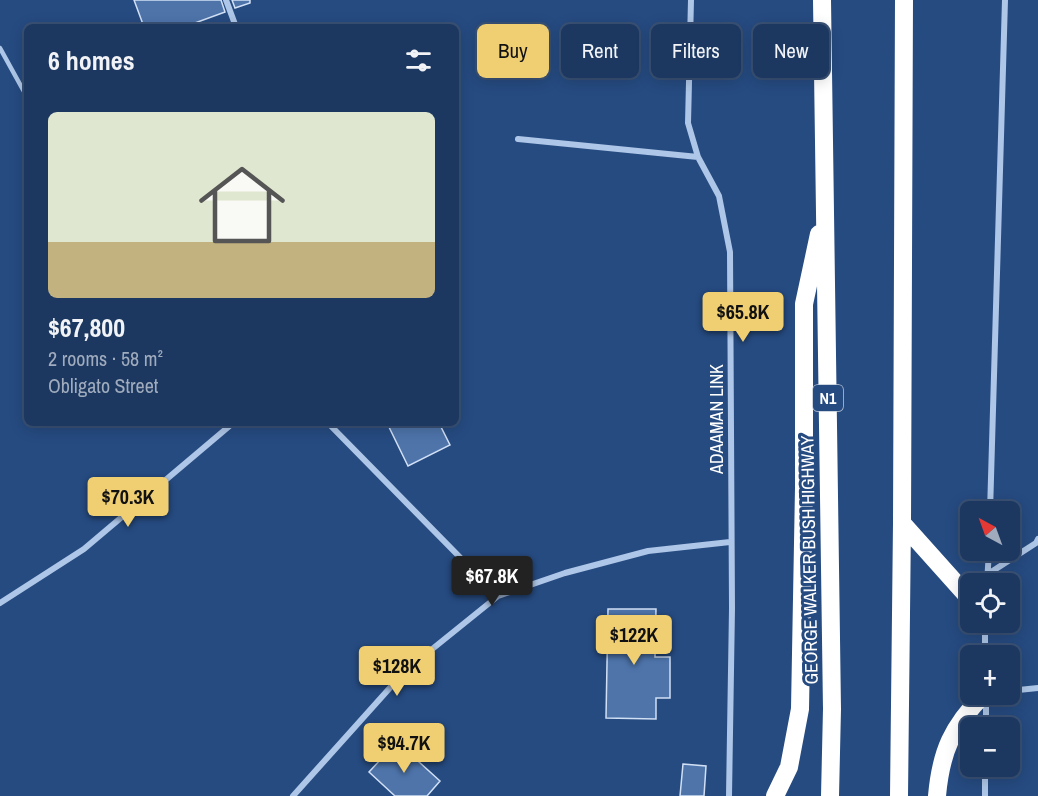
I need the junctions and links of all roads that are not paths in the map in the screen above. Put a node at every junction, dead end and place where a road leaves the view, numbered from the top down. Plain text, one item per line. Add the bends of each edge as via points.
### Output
1 (226, 0) edge
2 (691, 0) edge
3 (822, 0) edge
4 (904, 0) edge
5 (1005, 0) edge
6 (235, 24) edge
7 (0, 48) edge
8 (24, 92) edge
9 (518, 139) dead end
10 (698, 157) junction
11 (825, 203) junction
12 (229, 426) edge
13 (331, 426) edge
14 (990, 501) edge
15 (902, 523) junction
16 (1038, 540) edge
17 (730, 542) junction
18 (989, 573) edge
19 (960, 588) edge
20 (498, 596) junction
21 (0, 603) edge
22 (1038, 688) edge
23 (1020, 690) edge
24 (974, 705) edge
25 (985, 777) edge
26 (293, 796) edge
27 (729, 796) edge
28 (775, 796) edge
29 (830, 796) edge
30 (899, 796) edge
31 (937, 796) edge
32 (985, 796) edge

1 - 6 street
2 - 10 street, ADAAMAN LINK via 688,123
3 - 11 highway, GEORGE WALKER BUSH HIGHWAY / N1
4 - 15 highway
5 - 14 street
7 - 8 lane
9 - 10 street
10 - 17 street, ADAAMAN LINK via 719,196 730,252
11 - 28 highway via 804,304 800,709 789,767
11 - 29 highway, GEORGE WALKER BUSH HIGHWAY / N1
12 - 21 street via 84,549
13 - 20 street
15 - 19 highway
15 - 30 highway
16 - 18 street
17 - 20 street via 648,551
17 - 27 street, ADAAMAN LINK
20 - 26 street via 405,671
22 - 23 street
24 - 31 highway via 953,732 939,770
25 - 32 street

